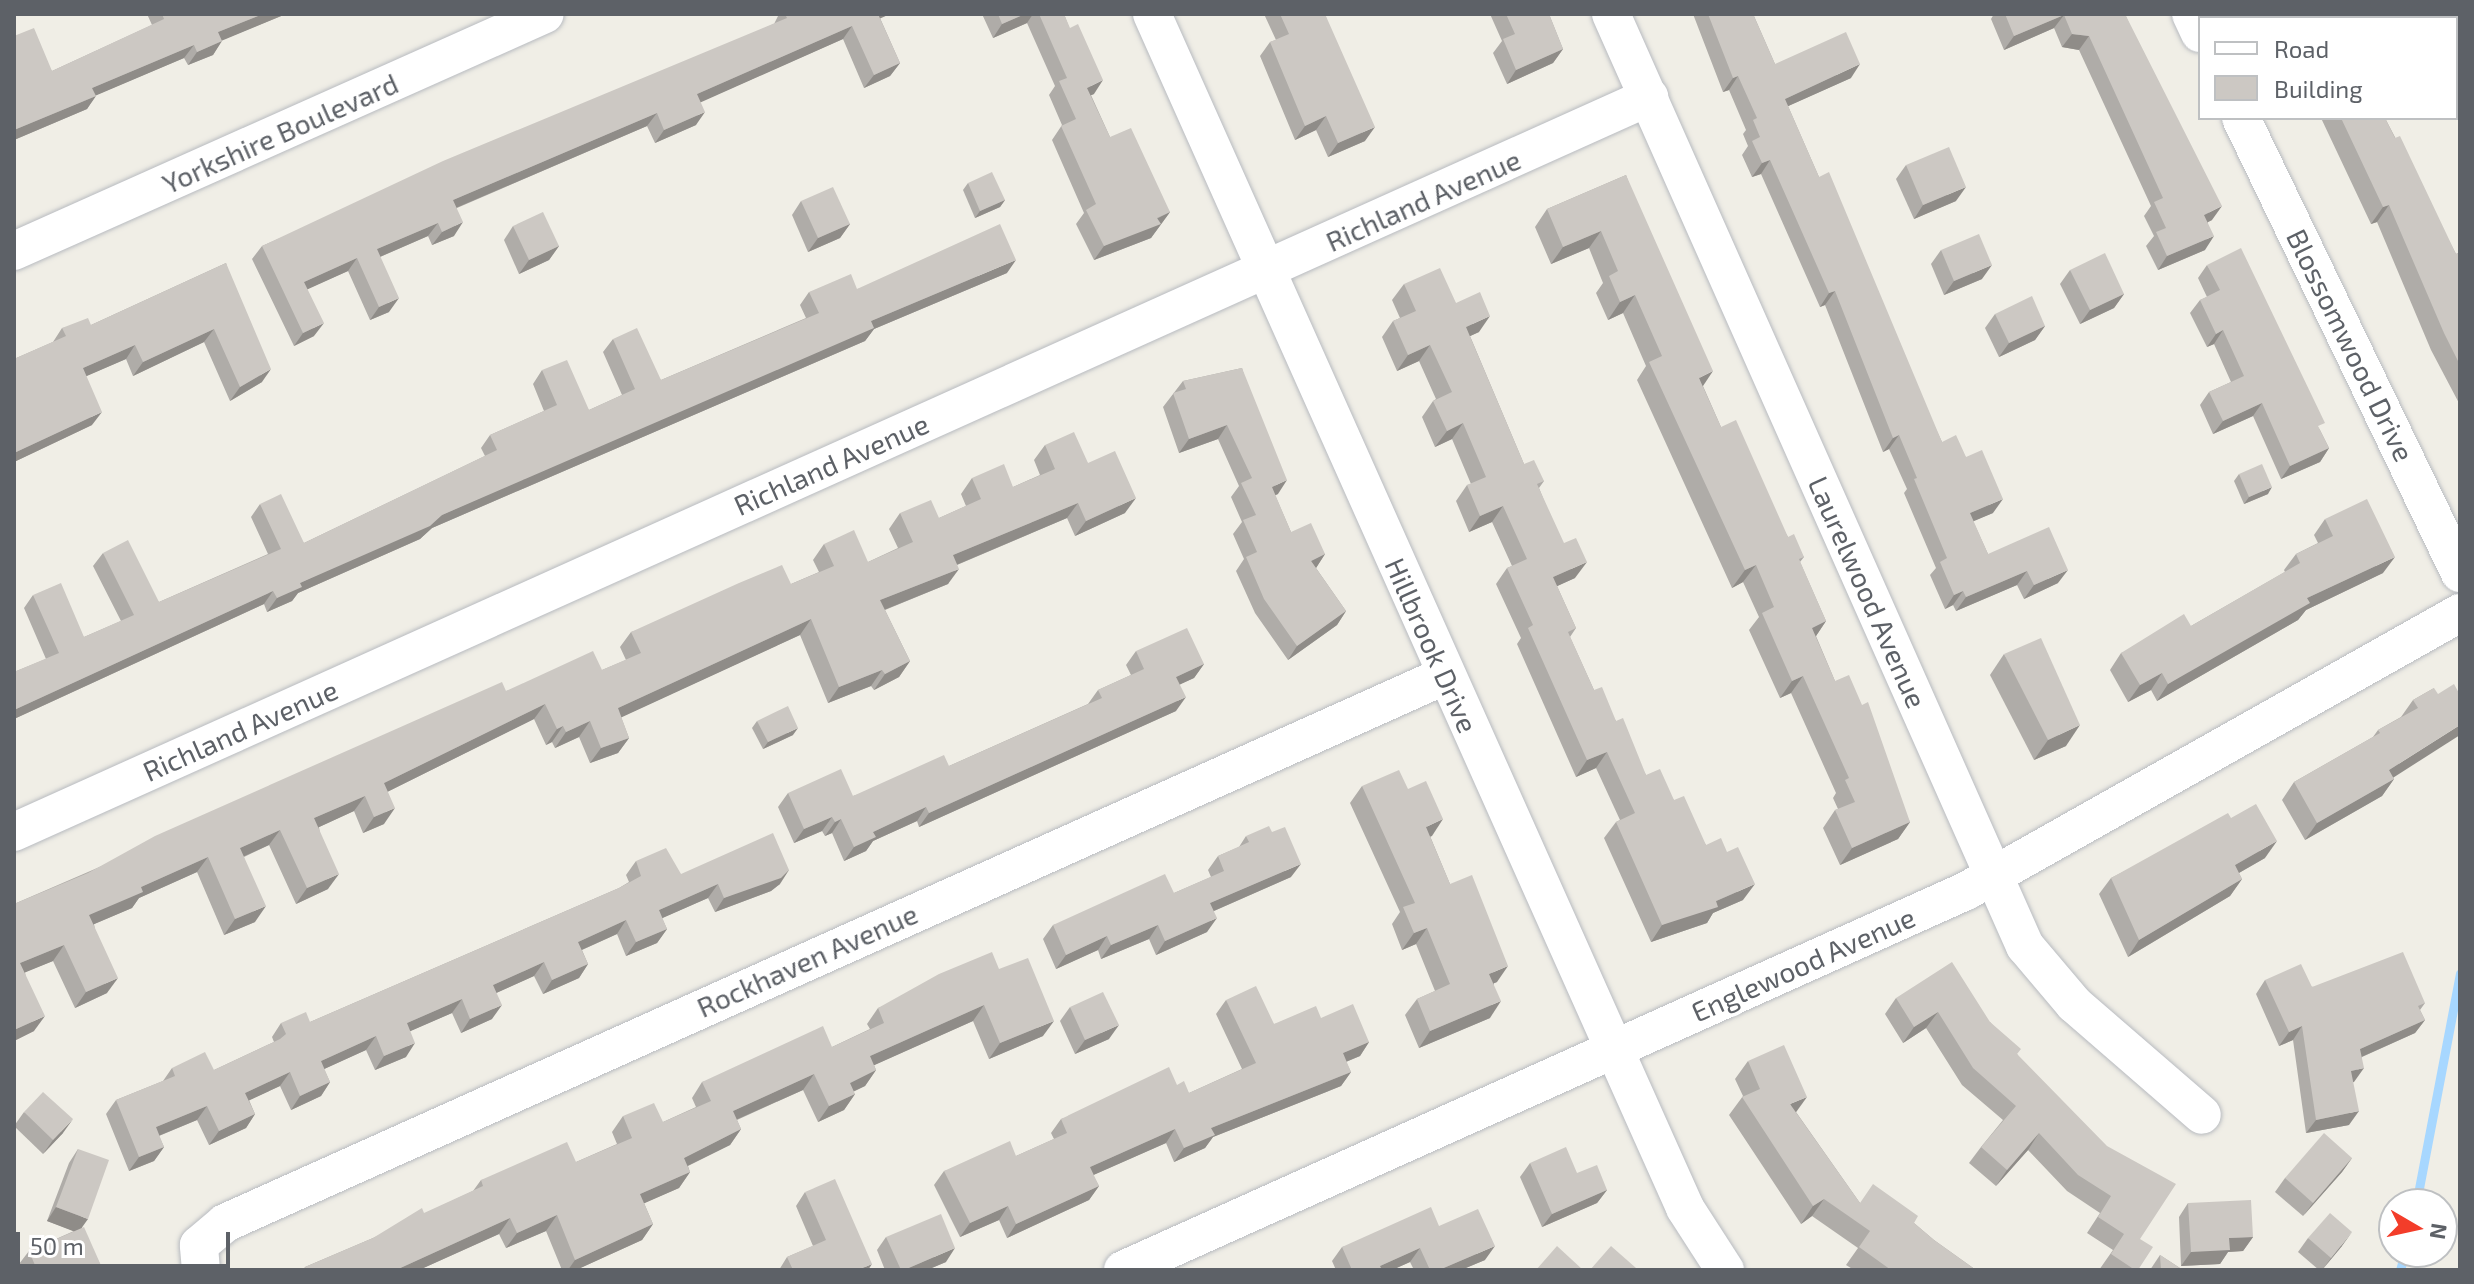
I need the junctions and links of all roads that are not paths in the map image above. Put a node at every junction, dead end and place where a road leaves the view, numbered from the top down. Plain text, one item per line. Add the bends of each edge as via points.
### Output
1 (545, 14) edge
2 (1152, 14) edge
3 (1611, 14) edge
4 (1649, 97) junction
5 (2242, 120) edge
6 (14, 251) edge
7 (1266, 271) junction
8 (2460, 573) edge
9 (2460, 613) edge
10 (1446, 675) junction
11 (14, 832) edge
12 (1993, 875) junction
13 (1613, 1050) junction
14 (2202, 1115) dead end
15 (201, 1270) edge
16 (1123, 1270) edge
17 (1725, 1270) edge

1 - 6 street, Yorkshire Boulevard
2 - 7 street, Hillbrook Drive
3 - 4 street, Laurelwood Avenue
4 - 7 street, Richland Avenue
4 - 12 street, Laurelwood Avenue
5 - 8 street, Blossomwood Drive
7 - 10 street, Hillbrook Drive
7 - 11 street, Richland Avenue
9 - 12 street, Englewood Avenue
10 - 13 street, Hillbrook Drive
10 - 15 street, Rockhaven Avenue via 225,1223 199,1245
12 - 13 street, Englewood Avenue
12 - 14 street, Laurelwood Avenue via 2025,946 2047,977
13 - 16 street, Englewood Avenue
13 - 17 street, Hillbrook Drive via 1685,1208

